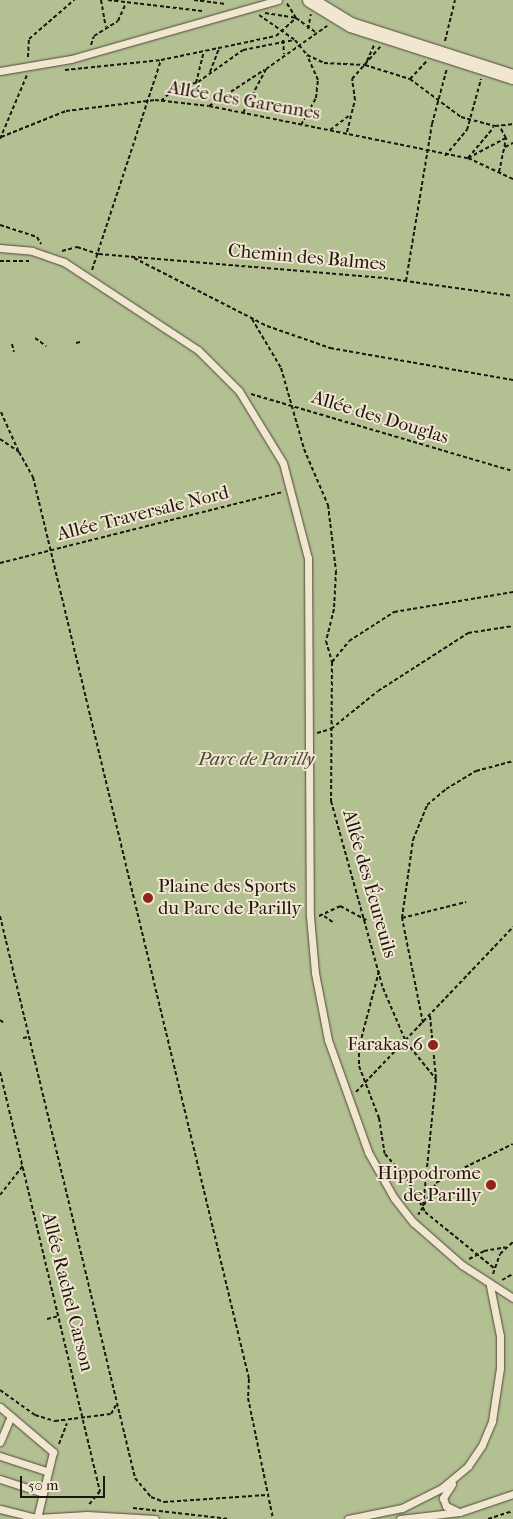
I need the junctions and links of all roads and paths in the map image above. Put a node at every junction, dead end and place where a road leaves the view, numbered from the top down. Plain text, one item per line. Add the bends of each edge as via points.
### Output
1 (74, 0) edge
2 (102, 0) edge
3 (108, 0) edge
4 (284, 0) edge
5 (455, 0) edge
6 (273, 1) edge
7 (312, 1) edge
8 (125, 5) junction
9 (250, 11) junction
10 (210, 12) dead end
11 (296, 18) junction
12 (337, 19) junction
13 (106, 27) junction
14 (281, 29) junction
15 (317, 34) junction
16 (383, 37) junction
17 (283, 40) junction
18 (295, 40) junction
19 (301, 47) junction
20 (219, 48) junction
21 (204, 52) junction
22 (284, 54) junction
23 (87, 55) junction
24 (307, 55) junction
25 (440, 55) junction
26 (161, 60) junction
27 (28, 66) junction
28 (365, 66) junction
29 (266, 68) junction
30 (484, 69) junction
31 (61, 70) dead end
32 (0, 71) edge
33 (210, 73) junction
34 (513, 77) edge
35 (410, 79) junction
36 (196, 83) junction
37 (161, 100) junction
38 (438, 100) junction
39 (149, 103) junction
40 (209, 106) junction
41 (243, 113) junction
42 (350, 115) junction
43 (468, 118) junction
44 (513, 124) edge
45 (301, 125) junction
46 (495, 126) junction
47 (500, 127) junction
48 (330, 130) junction
49 (347, 133) junction
50 (1, 138) edge
51 (506, 138) junction
52 (513, 143) edge
53 (505, 148) junction
54 (427, 152) junction
55 (445, 156) junction
56 (468, 158) junction
57 (499, 172) junction
58 (513, 179) edge
59 (0, 225) edge
60 (0, 248) edge
61 (99, 254) junction
62 (49, 256) junction
63 (133, 257) junction
64 (94, 278) junction
65 (406, 281) junction
66 (513, 296) edge
67 (252, 319) junction
68 (35, 338) dead end
69 (80, 342) dead end
70 (76, 343) dead end
71 (12, 344) dead end
72 (46, 346) dead end
73 (14, 352) dead end
74 (513, 380) edge
75 (239, 391) junction
76 (289, 405) junction
77 (1, 412) edge
78 (0, 439) edge
79 (19, 452) junction
80 (513, 471) edge
81 (292, 488) junction
82 (51, 550) junction
83 (0, 563) edge
84 (513, 592) edge
85 (513, 626) edge
86 (332, 662) junction
87 (331, 729) junction
88 (310, 734) junction
89 (513, 760) edge
90 (466, 902) dead end
91 (0, 916) edge
92 (310, 916) junction
93 (324, 916) junction
94 (402, 918) junction
95 (366, 920) junction
96 (334, 923) dead end
97 (513, 927) edge
98 (379, 971) junction
99 (430, 1016) junction
100 (0, 1020) edge
101 (4, 1023) dead end
102 (423, 1023) junction
103 (29, 1037) junction
104 (23, 1038) dead end
105 (406, 1042) junction
106 (0, 1072) edge
107 (436, 1079) junction
108 (366, 1083) junction
109 (348, 1101) junction
110 (513, 1144) edge
111 (23, 1166) junction
112 (0, 1196) edge
113 (423, 1207) junction
114 (413, 1222) junction
115 (513, 1242) edge
116 (506, 1247) junction
117 (476, 1254) junction
118 (462, 1265) junction
119 (494, 1268) junction
120 (490, 1286) junction
121 (513, 1298) edge
122 (59, 1316) junction
123 (47, 1319) dead end
124 (0, 1390) edge
125 (117, 1403) junction
126 (0, 1407) edge
127 (12, 1416) junction
128 (84, 1420) junction
129 (67, 1422) junction
130 (0, 1442) edge
131 (53, 1452) junction
132 (0, 1456) edge
133 (46, 1471) junction
134 (0, 1479) edge
135 (453, 1481) junction
136 (40, 1492) junction
137 (513, 1494) edge
138 (267, 1495) junction
139 (0, 1509) edge
140 (127, 1509) dead end
141 (513, 1511) edge
142 (460, 1512) junction
143 (87, 1514) junction
144 (37, 1518) junction
145 (155, 1519) edge
146 (229, 1519) edge
147 (272, 1519) edge
148 (348, 1519) edge
149 (400, 1519) edge
150 (488, 1519) edge

1 - 27 path via 29,39
2 - 13 path
3 - 8 path
4 - 11 path
5 - 25 path
6 - 9 lane
7 - 12 street
8 - 10 path
8 - 13 path via 118,21
9 - 11 path
9 - 14 path
9 - 23 lane
11 - 14 path
11 - 15 path
12 - 15 path
12 - 16 street
13 - 23 path via 94,36
14 - 18 path
14 - 20 path via 276,36
15 - 19 path
16 - 25 street
16 - 28 path
16 - 28 path
17 - 18 path
17 - 22 path
17 - 33 path via 243,50
18 - 19 path
19 - 22 path
19 - 24 path
20 - 21 path
20 - 33 path
21 - 26 path
21 - 36 path
22 - 29 path
23 - 27 lane
24 - 28 path via 324,63
24 - 45 path via 318,80 316,98
25 - 30 street
25 - 35 path
25 - 38 path
26 - 31 path
26 - 39 path
27 - 32 lane
27 - 50 path via 24,88
28 - 35 path
28 - 42 path via 352,79 355,100
29 - 40 path
29 - 41 path
30 - 34 street
30 - 43 path
33 - 36 path
35 - 38 path
36 - 37 path via 174,89
37 - 39 path, Allée des Garennes
37 - 40 path, Allée des Garennes
38 - 43 path
38 - 54 path
39 - 50 path via 66,111
39 - 61 path, Allée des Garennes
40 - 41 path, Allée des Garennes
41 - 45 path, Allée des Garennes
42 - 48 path
42 - 49 path
43 - 46 path
43 - 55 path via 467,130
44 - 47 path
45 - 48 path, Allée des Garennes
46 - 47 path
46 - 56 path
47 - 51 path
48 - 49 path, Allée des Garennes
49 - 54 path, Allée des Garennes
51 - 53 path
51 - 56 path
52 - 53 path
53 - 57 path
54 - 55 path, Allée des Garennes
54 - 65 path
55 - 56 path, Allée des Garennes
56 - 57 path, Allée des Garennes
57 - 58 path, Allée des Garennes
59 - 62 path via 37,237
60 - 62 lane
61 - 62 path, Chemin des Balmes via 77,247
61 - 63 path, Chemin des Balmes
61 - 64 path, Allée des Garennes via 91,271
62 - 64 lane
63 - 65 path, Chemin des Balmes
63 - 67 path
64 - 75 lane via 198,350
65 - 66 path, Chemin des Balmes
67 - 74 path via 330,348
67 - 76 path, Allée des Écureuils via 281,368
68 - 72 path
69 - 70 path
71 - 73 path
75 - 76 path, Allée des Douglas
75 - 81 lane via 270,438
76 - 80 path, Allée des Douglas
76 - 86 path, Allée des Écureuils via 328,505 336,571 334,609 326,641
77 - 79 path
78 - 79 path
79 - 82 path via 33,477
81 - 82 path, Allée Traversale Nord
81 - 88 lane via 308,558
82 - 83 path, Allée Traversale Nord
82 - 138 path via 250,1379 248,1398
84 - 86 path via 394,612 349,641
85 - 87 path via 468,633 378,691
86 - 87 path, Allée des Écureuils
87 - 88 path
87 - 95 path, Allée des Écureuils via 331,801
88 - 92 lane
89 - 94 path via 470,774 427,806 413,840
90 - 94 path
91 - 103 path
92 - 93 path
92 - 109 lane via 321,1010
93 - 95 path via 330,907 340,906
93 - 96 path
94 - 102 path
95 - 98 path, Allée des Écureuils
97 - 99 path
98 - 105 path, Allée des Écureuils
98 - 108 path via 359,1047 359,1066
99 - 102 path
99 - 107 path
100 - 101 path
102 - 105 path
103 - 104 path
103 - 125 path
105 - 107 path, Allée des Écureuils
105 - 108 path
106 - 111 path, Allée Rachel Carson
107 - 113 path
108 - 109 path
108 - 113 path via 379,1118 385,1154 407,1179
109 - 114 lane via 368,1152
110 - 113 path via 436,1183
111 - 112 path
111 - 122 path, Allée Rachel Carson
113 - 114 path
113 - 117 path
114 - 118 lane
115 - 116 path
116 - 117 path
116 - 119 path
117 - 118 path
117 - 119 path
118 - 120 lane
119 - 120 path
120 - 121 lane
120 - 135 lane via 500,1336 492,1422 482,1445
122 - 123 path
122 - 128 path, Allée Rachel Carson
124 - 129 path via 35,1415
125 - 128 path via 111,1414
125 - 138 path via 135,1478 151,1497 164,1502
126 - 127 lane
127 - 130 lane
127 - 131 lane
128 - 129 path
128 - 143 path, Allée Rachel Carson via 100,1491 89,1502
129 - 131 path
131 - 133 lane
132 - 133 lane
133 - 136 lane
134 - 136 lane
135 - 142 lane via 444,1498 446,1506
135 - 148 lane via 402,1508
136 - 144 lane
137 - 142 lane
138 - 147 path
139 - 144 lane
140 - 146 path
141 - 150 path
142 - 149 lane
143 - 144 lane
143 - 145 lane

